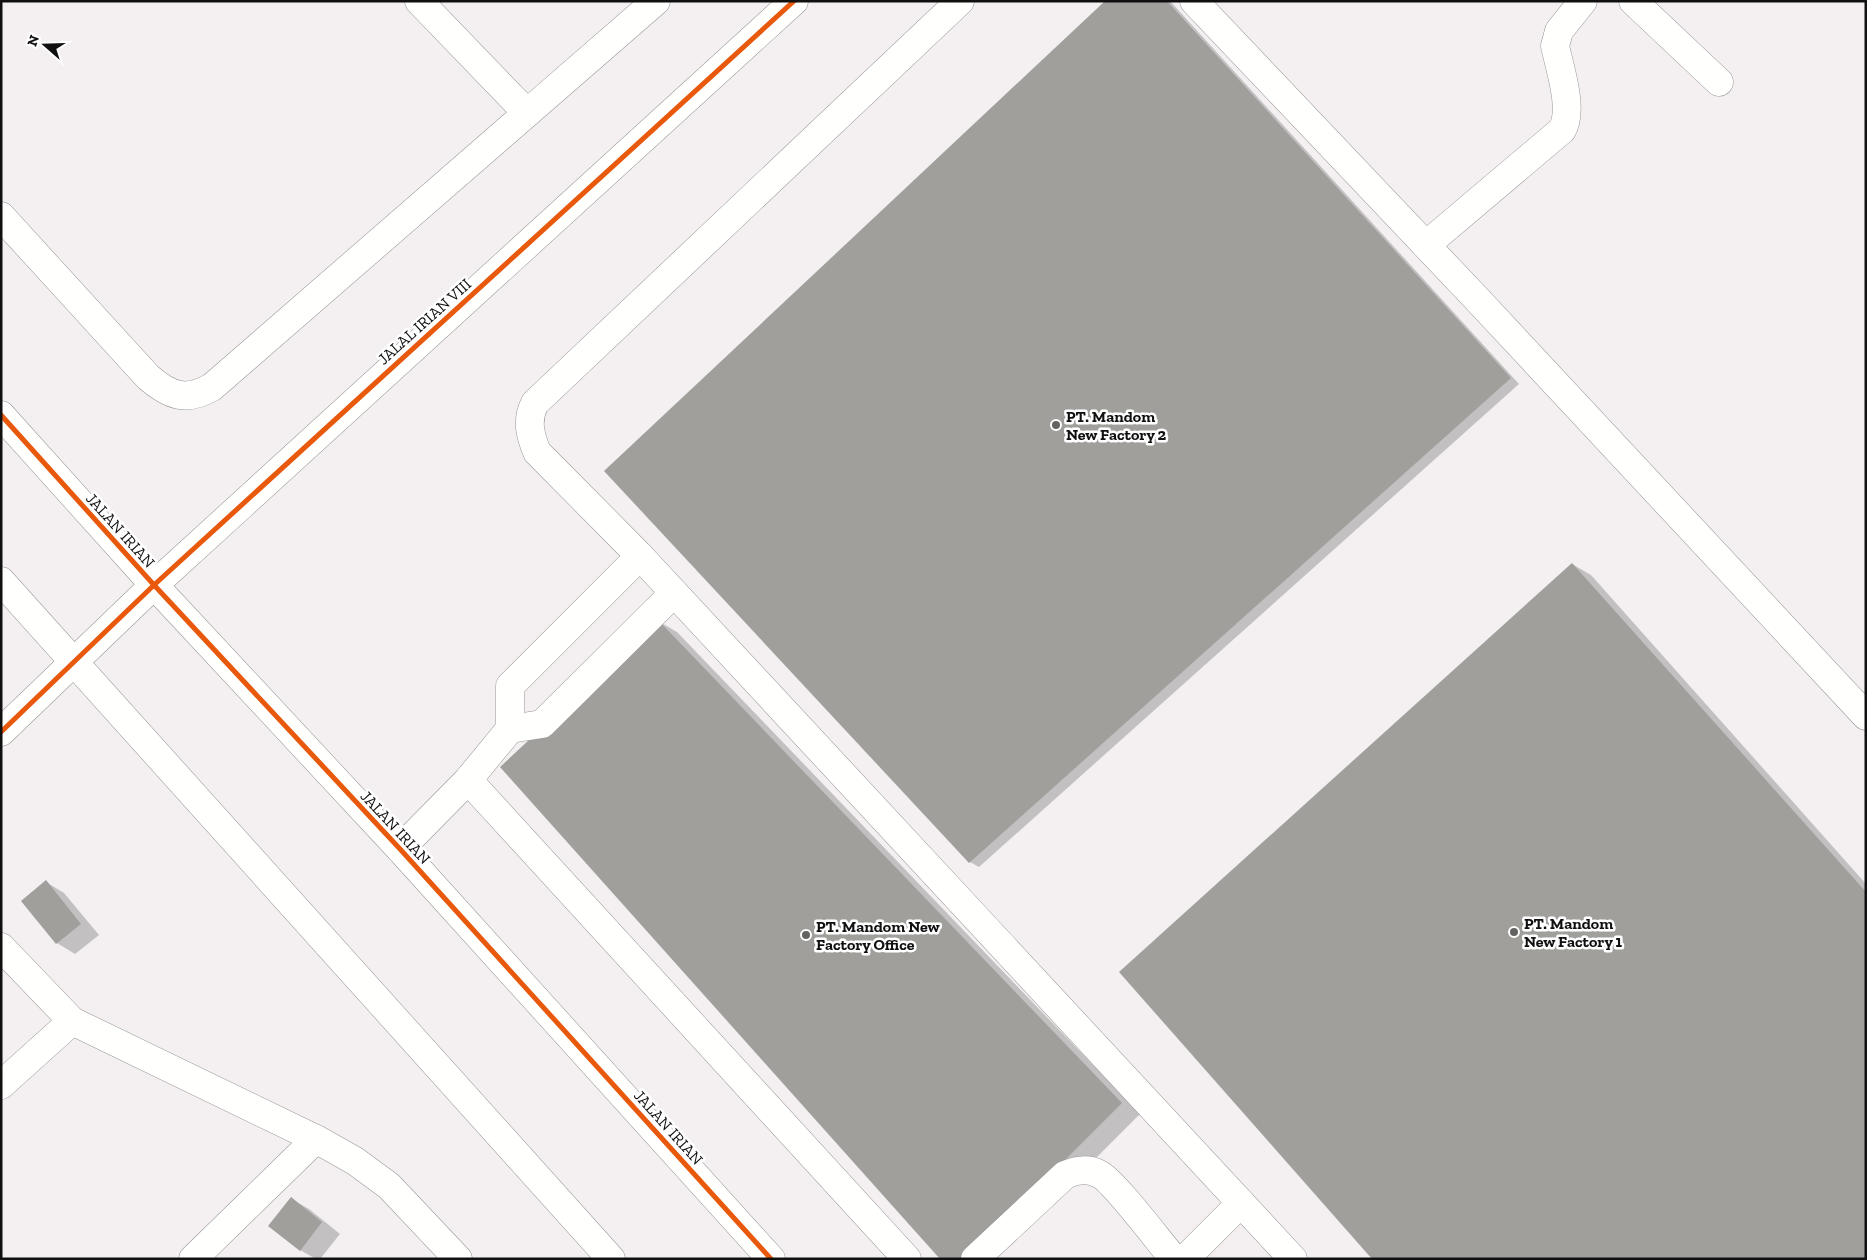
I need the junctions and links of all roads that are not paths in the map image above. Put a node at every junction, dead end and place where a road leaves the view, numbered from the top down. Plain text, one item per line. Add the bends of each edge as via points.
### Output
1 (419, 1) edge
2 (656, 1) edge
3 (794, 1) edge
4 (960, 1) edge
5 (1194, 1) edge
6 (1584, 1) edge
7 (1633, 1) edge
8 (1719, 82) dead end
9 (527, 113) junction
10 (1, 216) edge
11 (1426, 245) junction
12 (1, 415) edge
13 (640, 556) junction
14 (1, 581) edge
15 (154, 585) junction
16 (674, 593) junction
17 (75, 662) junction
18 (1866, 716) edge
19 (510, 729) junction
20 (1, 732) edge
21 (468, 780) junction
22 (400, 849) junction
23 (1, 947) edge
24 (72, 1021) junction
25 (1, 1085) edge
26 (316, 1139) junction
27 (1241, 1203) junction
28 (193, 1259) edge
29 (458, 1259) edge
30 (611, 1259) edge
31 (771, 1259) edge
32 (907, 1259) edge
33 (975, 1259) edge
34 (1174, 1259) edge
35 (1185, 1259) edge
36 (1293, 1259) edge

1 - 9 street
2 - 9 street
3 - 15 street, JALAL IRIAN VIII
4 - 13 street via 530,411 529,431 536,452
5 - 11 street
6 - 11 street via 1556,38 1567,107 1564,125
7 - 8 street
9 - 10 street via 212,387 198,395 179,395 161,389
11 - 18 street
12 - 15 street, JALAN IRIAN
13 - 16 street
13 - 19 street via 510,686
14 - 17 street
15 - 17 street, JALAL IRIAN VIII
15 - 22 street, JALAN IRIAN
16 - 19 street via 542,724
16 - 27 street
17 - 20 street, JALAL IRIAN VIII
17 - 30 street
19 - 21 street
21 - 22 street
21 - 32 street
22 - 31 street, JALAN IRIAN
23 - 24 street
24 - 25 street
24 - 26 street
26 - 28 street
26 - 29 street via 355,1161 389,1186
27 - 35 street
27 - 36 street
33 - 34 street via 1066,1175 1075,1170 1085,1170 1105,1177

